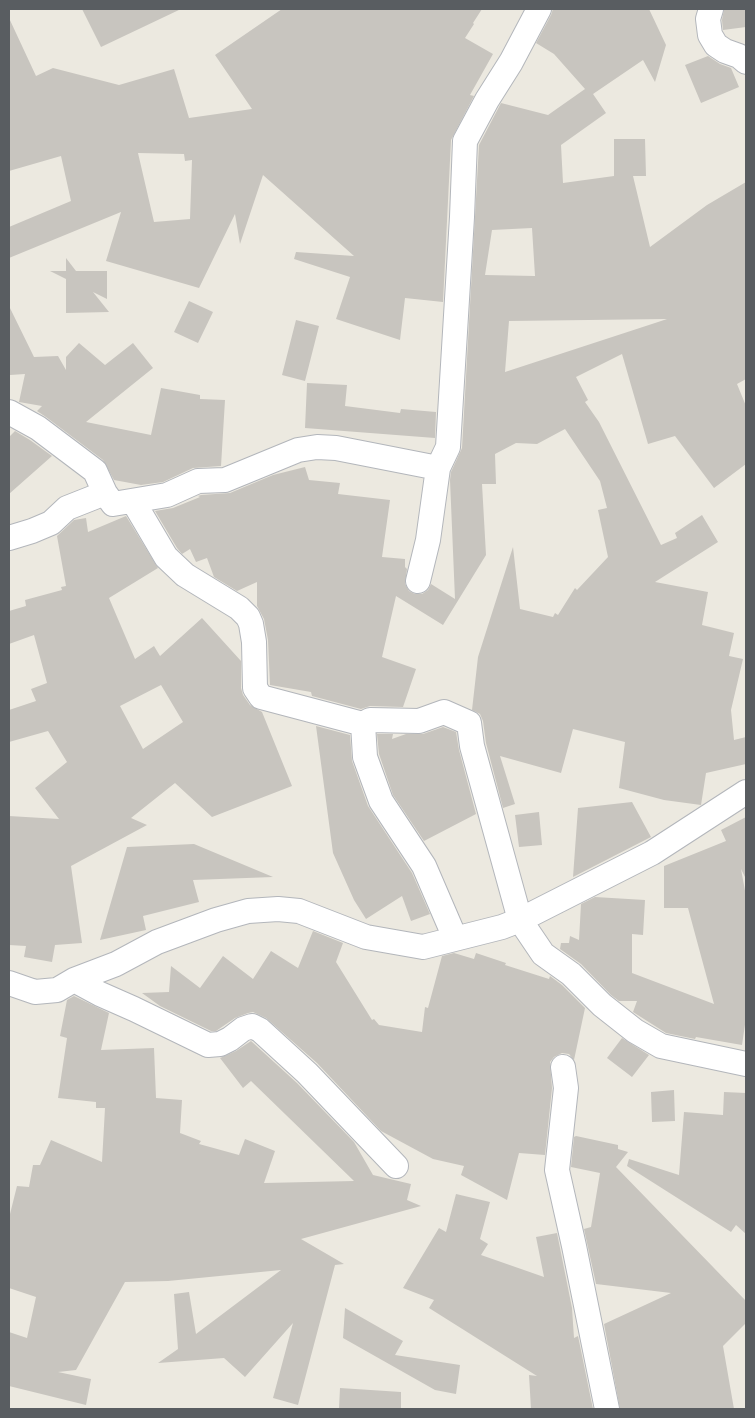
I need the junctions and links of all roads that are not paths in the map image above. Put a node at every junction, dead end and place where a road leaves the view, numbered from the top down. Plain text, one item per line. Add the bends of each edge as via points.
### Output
1 (539, 9) edge
2 (711, 9) edge
3 (746, 62) edge
4 (9, 412) edge
5 (438, 468) junction
6 (105, 493) junction
7 (132, 501) junction
8 (9, 538) edge
9 (418, 581) dead end
10 (364, 724) junction
11 (746, 792) edge
12 (520, 920) junction
13 (455, 938) junction
14 (74, 980) junction
15 (9, 983) edge
16 (746, 1064) edge
17 (563, 1067) dead end
18 (396, 1166) dead end
19 (607, 1409) edge

1 - 5 street via 465,141 448,447
2 - 3 street via 708,20 710,35 716,45
4 - 6 street via 38,428 95,472
5 - 7 street via 317,446 298,450 225,480 198,481 167,495
5 - 9 street via 428,540
6 - 7 street via 113,504
6 - 8 street via 67,508 51,523
7 - 10 street via 166,557 185,575 248,617 252,624 258,694 265,699
10 - 12 street via 370,720 419,720 444,712 468,723
10 - 13 street via 365,757 382,801 424,866
11 - 12 street via 652,853
12 - 13 street
12 - 16 street via 543,954 571,974 602,1005 635,1031 660,1046
13 - 14 street via 423,947 366,937 299,911 248,911 157,942 116,964
14 - 15 street via 57,990 35,992
14 - 18 street via 208,1045 225,1042 252,1026 260,1030 307,1072
17 - 19 street via 566,1088 556,1170

